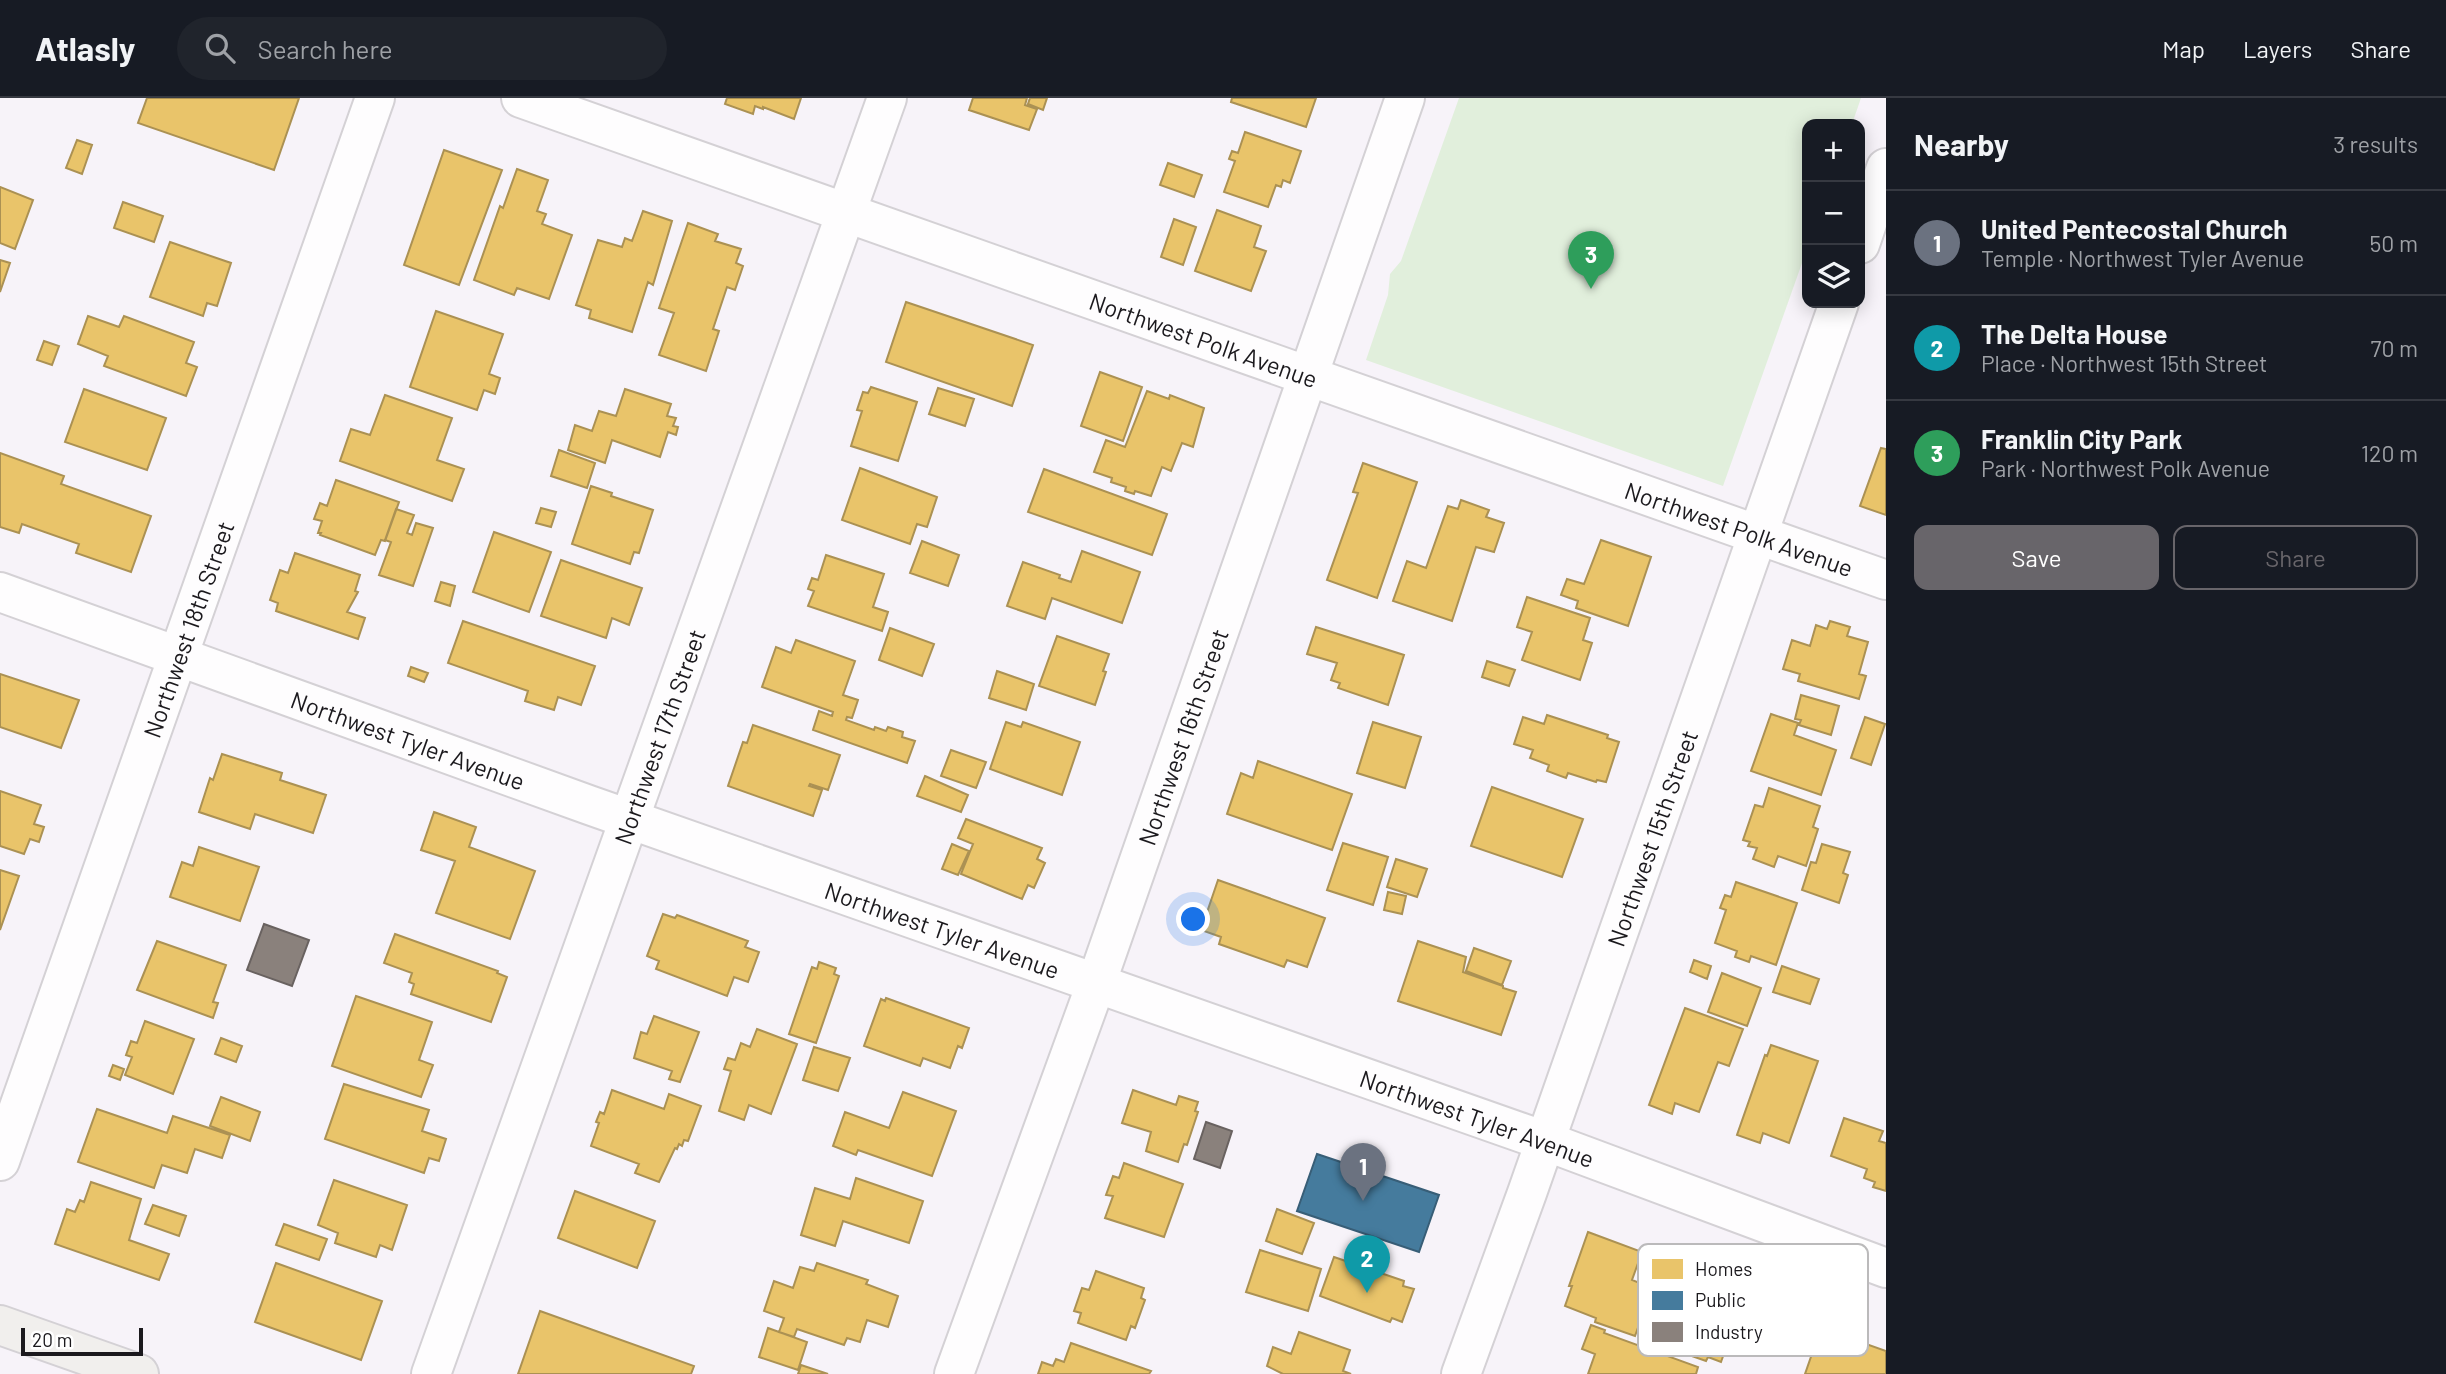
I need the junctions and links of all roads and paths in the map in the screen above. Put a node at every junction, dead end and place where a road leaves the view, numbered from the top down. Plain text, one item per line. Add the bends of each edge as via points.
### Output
1 (375, 98) edge
2 (521, 98) edge
3 (887, 98) edge
4 (1405, 98) edge
5 (1886, 168) edge
6 (846, 212) junction
7 (1865, 229) edge
8 (1837, 308) edge
9 (1308, 375) junction
10 (1759, 534) junction
11 (1886, 580) edge
12 (0, 592) edge
13 (178, 656) junction
14 (629, 819) junction
15 (1096, 984) junction
16 (1545, 1141) junction
17 (0, 1161) edge
18 (1822, 1244) edge
19 (1868, 1261) edge
20 (1886, 1268) edge
21 (0, 1325) edge
22 (139, 1374) edge
23 (431, 1374) edge
24 (954, 1374) edge
25 (1461, 1374) edge

1 - 13 street, Northwest 18th Street
2 - 6 street, Northwest Polk Avenue
3 - 6 street, Northwest 17th Street
4 - 9 street, Northwest 16th Street
5 - 7 street
6 - 9 street, Northwest Polk Avenue
6 - 14 street, Northwest 17th Street
8 - 10 street, Northwest 15th Street
9 - 10 street, Northwest Polk Avenue
9 - 15 street, Northwest 16th Street
10 - 11 street, Northwest Polk Avenue
10 - 16 street, Northwest 15th Street
12 - 13 street, Northwest Tyler Avenue
13 - 14 street, Northwest Tyler Avenue
13 - 17 street, Northwest 18th Street
14 - 15 street, Northwest Tyler Avenue
14 - 23 street, Northwest 17th Street
15 - 16 street, Northwest Tyler Avenue
15 - 24 street, Northwest 16th Street
16 - 18 street, Northwest Tyler Avenue
16 - 25 street, Northwest 15th Street
19 - 20 street, Northwest Tyler Avenue
21 - 22 main road

